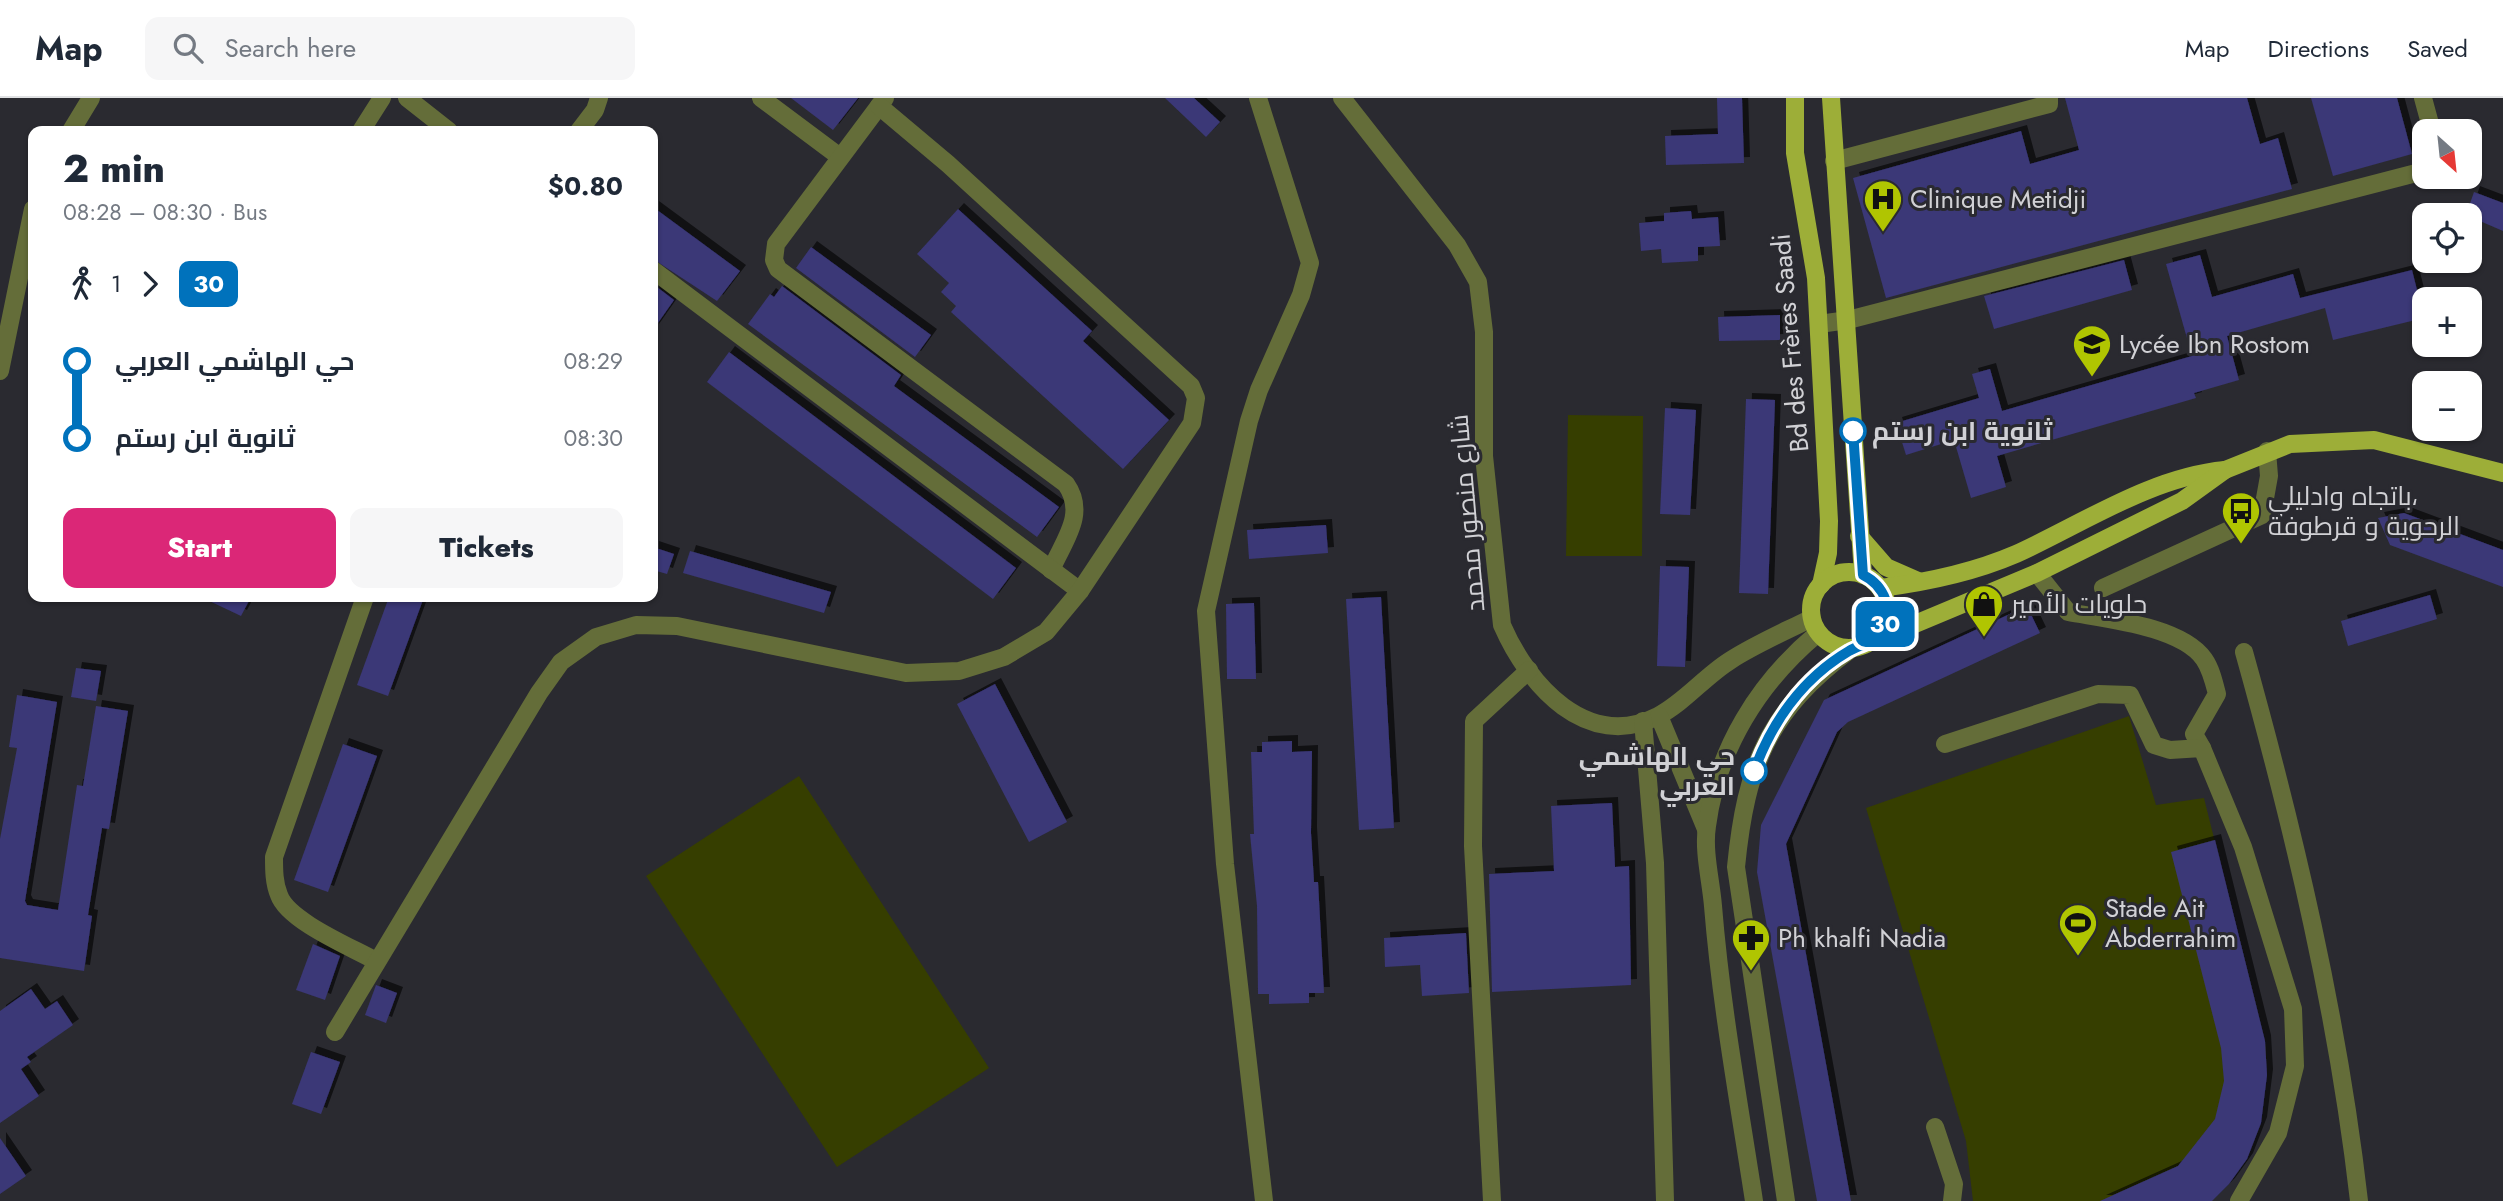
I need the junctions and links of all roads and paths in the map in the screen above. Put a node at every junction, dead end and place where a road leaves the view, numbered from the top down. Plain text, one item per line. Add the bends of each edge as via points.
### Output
1 (91, 98) edge
2 (382, 98) edge
3 (407, 98) edge
4 (599, 98) edge
5 (761, 98) edge
6 (1258, 98) edge
7 (1342, 98) edge
8 (1795, 98) edge
9 (1831, 98) edge
10 (2049, 98) edge
11 (2423, 98) edge
12 (881, 102) edge
13 (2428, 119) edge
14 (75, 126) edge
15 (364, 126) edge
16 (443, 126) edge
17 (583, 126) edge
18 (840, 157) junction
19 (1834, 161) junction
20 (2412, 173) edge
21 (28, 234) edge
22 (658, 274) edge
23 (1847, 320) junction
24 (1819, 324) junction
25 (0, 371) edge
26 (2267, 451) junction
27 (2225, 470) junction
28 (2503, 473) edge
29 (1859, 536) junction
30 (1051, 570) junction
31 (2037, 573) junction
32 (1863, 575) junction
33 (1925, 582) junction
34 (1821, 585) junction
35 (1881, 588) junction
36 (2103, 588) dead end
37 (1080, 591) junction
38 (363, 602) edge
39 (1815, 626) junction
40 (1872, 642) junction
41 (1851, 649) junction
42 (2244, 652) dead end
43 (1529, 670) junction
44 (1651, 718) junction
45 (1945, 744) dead end
46 (2202, 748) junction
47 (1706, 829) junction
48 (376, 961) junction
49 (335, 1032) dead end
50 (1935, 1126) dead end
51 (1264, 1201) edge
52 (1492, 1201) edge
53 (1665, 1201) edge
54 (1754, 1201) edge
55 (1786, 1201) edge
56 (1952, 1201) edge
57 (2239, 1201) edge
58 (2359, 1201) edge

1 - 14 street
2 - 15 street
3 - 16 street
4 - 17 street
5 - 18 street
6 - 51 street via 1310,263 1249,421 1206,611 1225,864
7 - 43 street, شارع منصور محمد via 1457,245 1478,282 1484,331 1483,456 1502,625 1513,651
8 - 24 main road, Bd des Frères Saadi via 1795,153
9 - 19 main road, Bd des Frères Saadi
10 - 19 street via 2049,104
11 - 13 street
12 - 18 street
12 - 37 street via 1191,386 1196,398 1192,423
18 - 30 street via 776,244 778,269 1066,484 1074,496 1075,516
19 - 23 main road, Bd des Frères Saadi
20 - 23 street
21 - 25 street
22 - 30 street
23 - 24 street
23 - 29 main road, Bd des Frères Saadi
24 - 34 main road, Bd des Frères Saadi via 1829,521
26 - 27 main road
26 - 28 main road via 2290,444 2374,440
26 - 36 street via 2269,476 2262,515
27 - 31 main road via 2182,501
27 - 33 main road via 2171,481 2013,555
29 - 32 main road, Bd des Frères Saadi
29 - 33 main road via 1886,567
30 - 37 street
31 - 40 main road
31 - 46 street via 2068,612 2143,626 2184,641 2203,657 2217,694 2194,734
32 - 34 main road via 1840,573
32 - 35 main road
33 - 35 main road
34 - 39 main road via 1811,606
35 - 40 main road via 1888,608 1886,621
37 - 48 street via 1046,632 1004,657 959,671 906,673 677,626 636,625 596,637 561,662 539,693
38 - 48 street via 274,857 274,874 279,897 290,912
39 - 41 main road via 1838,647
39 - 44 street, شارع منصور محمد via 1730,661
39 - 47 street via 1747,714 1720,772
40 - 41 main road
41 - 55 street via 1816,675 1778,718 1753,774 1741,819 1736,867
42 - 58 street via 2307,907 2350,1125
43 - 44 street, شارع منصور محمد via 1555,701 1577,718 1607,726
43 - 52 street via 1474,721 1473,846
44 - 47 street
44 - 53 street
45 - 46 street via 2098,694 2130,695 2154,745 2170,750
46 - 57 street via 2243,847 2293,1009 2295,1066 2278,1133
47 - 54 street via 1718,975
48 - 49 street
50 - 56 street via 1954,1184

